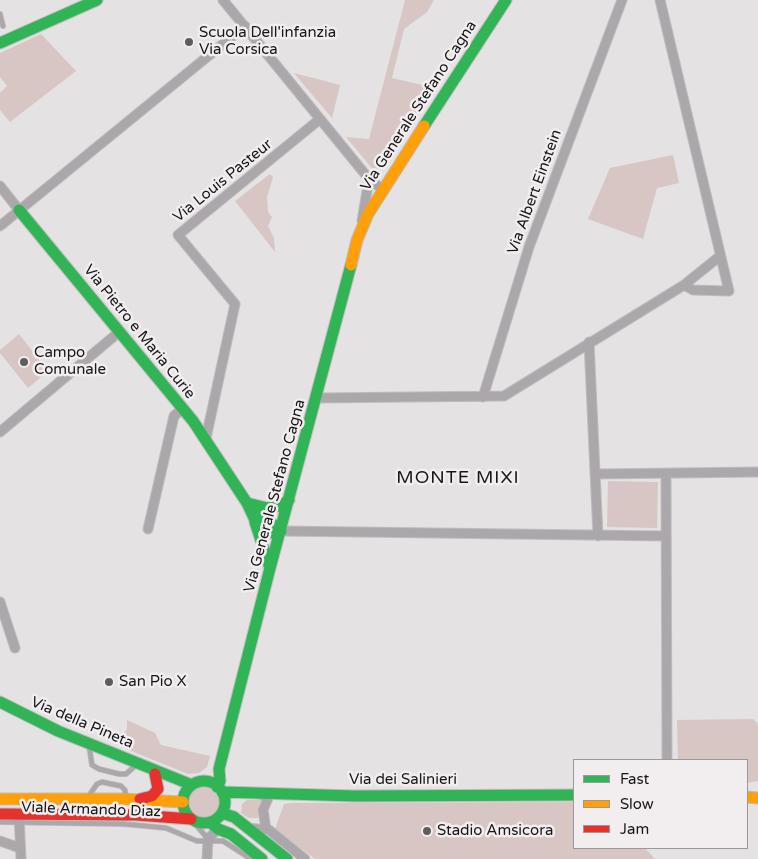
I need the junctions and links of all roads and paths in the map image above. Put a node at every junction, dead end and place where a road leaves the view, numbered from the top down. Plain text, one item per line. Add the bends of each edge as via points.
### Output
1 (97, 0) edge
2 (223, 0) edge
3 (506, 0) edge
4 (622, 0) edge
5 (660, 0) edge
6 (0, 14) edge
7 (3, 26) dead end
8 (245, 26) junction
9 (0, 43) edge
10 (320, 119) junction
11 (369, 179) junction
12 (0, 186) edge
13 (382, 190) junction
14 (19, 210) junction
15 (0, 226) edge
16 (361, 230) junction
17 (720, 256) junction
18 (684, 285) junction
19 (119, 332) junction
20 (589, 342) junction
21 (483, 397) junction
22 (317, 398) junction
23 (182, 409) junction
24 (0, 432) edge
25 (206, 438) junction
26 (758, 472) edge
27 (595, 474) junction
28 (666, 474) junction
29 (289, 500) junction
30 (252, 504) junction
31 (254, 520) junction
32 (148, 529) dead end
33 (281, 530) junction
34 (598, 536) junction
35 (666, 536) junction
36 (270, 568) junction
37 (0, 602) edge
38 (15, 648) dead end
39 (0, 702) edge
40 (89, 744) junction
41 (667, 759) edge
42 (138, 764) junction
43 (219, 769) junction
44 (154, 772) junction
45 (196, 784) junction
46 (224, 790) junction
47 (256, 793) junction
48 (573, 796) edge
49 (0, 799) edge
50 (86, 799) junction
51 (131, 800) junction
52 (183, 802) junction
53 (222, 813) junction
54 (0, 814) edge
55 (19, 818) junction
56 (191, 818) junction
57 (0, 822) edge
58 (214, 826) junction
59 (247, 828) junction
60 (266, 829) junction
61 (208, 839) junction
62 (0, 841) edge
63 (20, 848) junction
64 (21, 859) edge
65 (207, 859) edge
66 (251, 859) edge
67 (262, 859) edge
68 (287, 859) edge
69 (305, 859) edge

1 - 9 main road
2 - 8 street
3 - 13 main road, Via Generale Stefano Cagna
4 - 21 street, Via Albert Einstein via 529,247
5 - 17 street
6 - 7 lane
8 - 10 street
8 - 14 street
10 - 11 street
10 - 25 street, Via Louis Pasteur via 178,235 235,304
11 - 13 street
11 - 16 street, Via Generale Stefano Cagna
12 - 14 street, Via Pietro e Maria Curie
13 - 16 main road, Via Generale Stefano Cagna
14 - 15 street
14 - 19 main road, Via Pietro e Maria Curie
16 - 22 main road, Via Generale Stefano Cagna
17 - 18 street
17 - 18 street via 729,292 693,290
18 - 20 street
19 - 23 main road, Via Pietro e Maria Curie
19 - 24 street
20 - 21 street via 504,396
20 - 27 street
21 - 22 street
22 - 29 main road, Via Generale Stefano Cagna
23 - 25 main road, Via Pietro e Maria Curie
23 - 32 street via 174,416
25 - 30 main road, Via Pietro e Maria Curie
26 - 28 street
27 - 28 street
27 - 34 street
28 - 35 street
29 - 30 main road via 267,508
29 - 33 main road, Via Generale Stefano Cagna
30 - 31 main road, Via Pietro e Maria Curie
30 - 33 main road, Via Pietro e Maria Curie
31 - 33 main road via 272,532
31 - 36 main road, Via Pietro e Maria Curie
33 - 34 street
33 - 36 main road, Via Generale Stefano Cagna
34 - 35 street
35 - 41 street
36 - 43 main road, Via Generale Stefano Cagna
37 - 38 street
39 - 40 main road, Via della Pineta
40 - 42 main road, Via della Pineta
40 - 42 lane via 92,765 99,769 126,774
42 - 44 main road, Via della Pineta
43 - 45 main road
43 - 46 main road, Via Generale Stefano Cagna
44 - 45 main road, Via della Pineta
44 - 51 main road via 158,783 156,792
44 - 52 main road, Via della Pineta via 174,783
45 - 46 main road via 207,782
45 - 52 main road via 186,791
46 - 47 main road, Via dei Salinieri
46 - 53 main road
47 - 48 main road, Via dei Salinieri
47 - 60 street via 268,798 263,810
49 - 50 main road, Viale Armando Diaz
50 - 51 main road, Viale Armando Diaz
50 - 51 lane via 102,782 120,786
51 - 52 main road, Viale Armando Diaz
52 - 56 main road
53 - 58 main road
53 - 59 main road via 234,817
54 - 55 main road, Viale Armando Diaz
55 - 56 main road, Viale Armando Diaz via 136,814
55 - 57 lane, Viale Armando Diaz
55 - 61 lane, Viale Armando Diaz via 145,824 166,828 197,841
55 - 63 street
56 - 58 main road
56 - 61 lane
58 - 61 street
58 - 67 main road via 231,834
59 - 60 street
59 - 68 main road
60 - 69 street
61 - 65 street
61 - 66 lane, Viale Armando Diaz via 223,841
62 - 63 street
63 - 64 street

